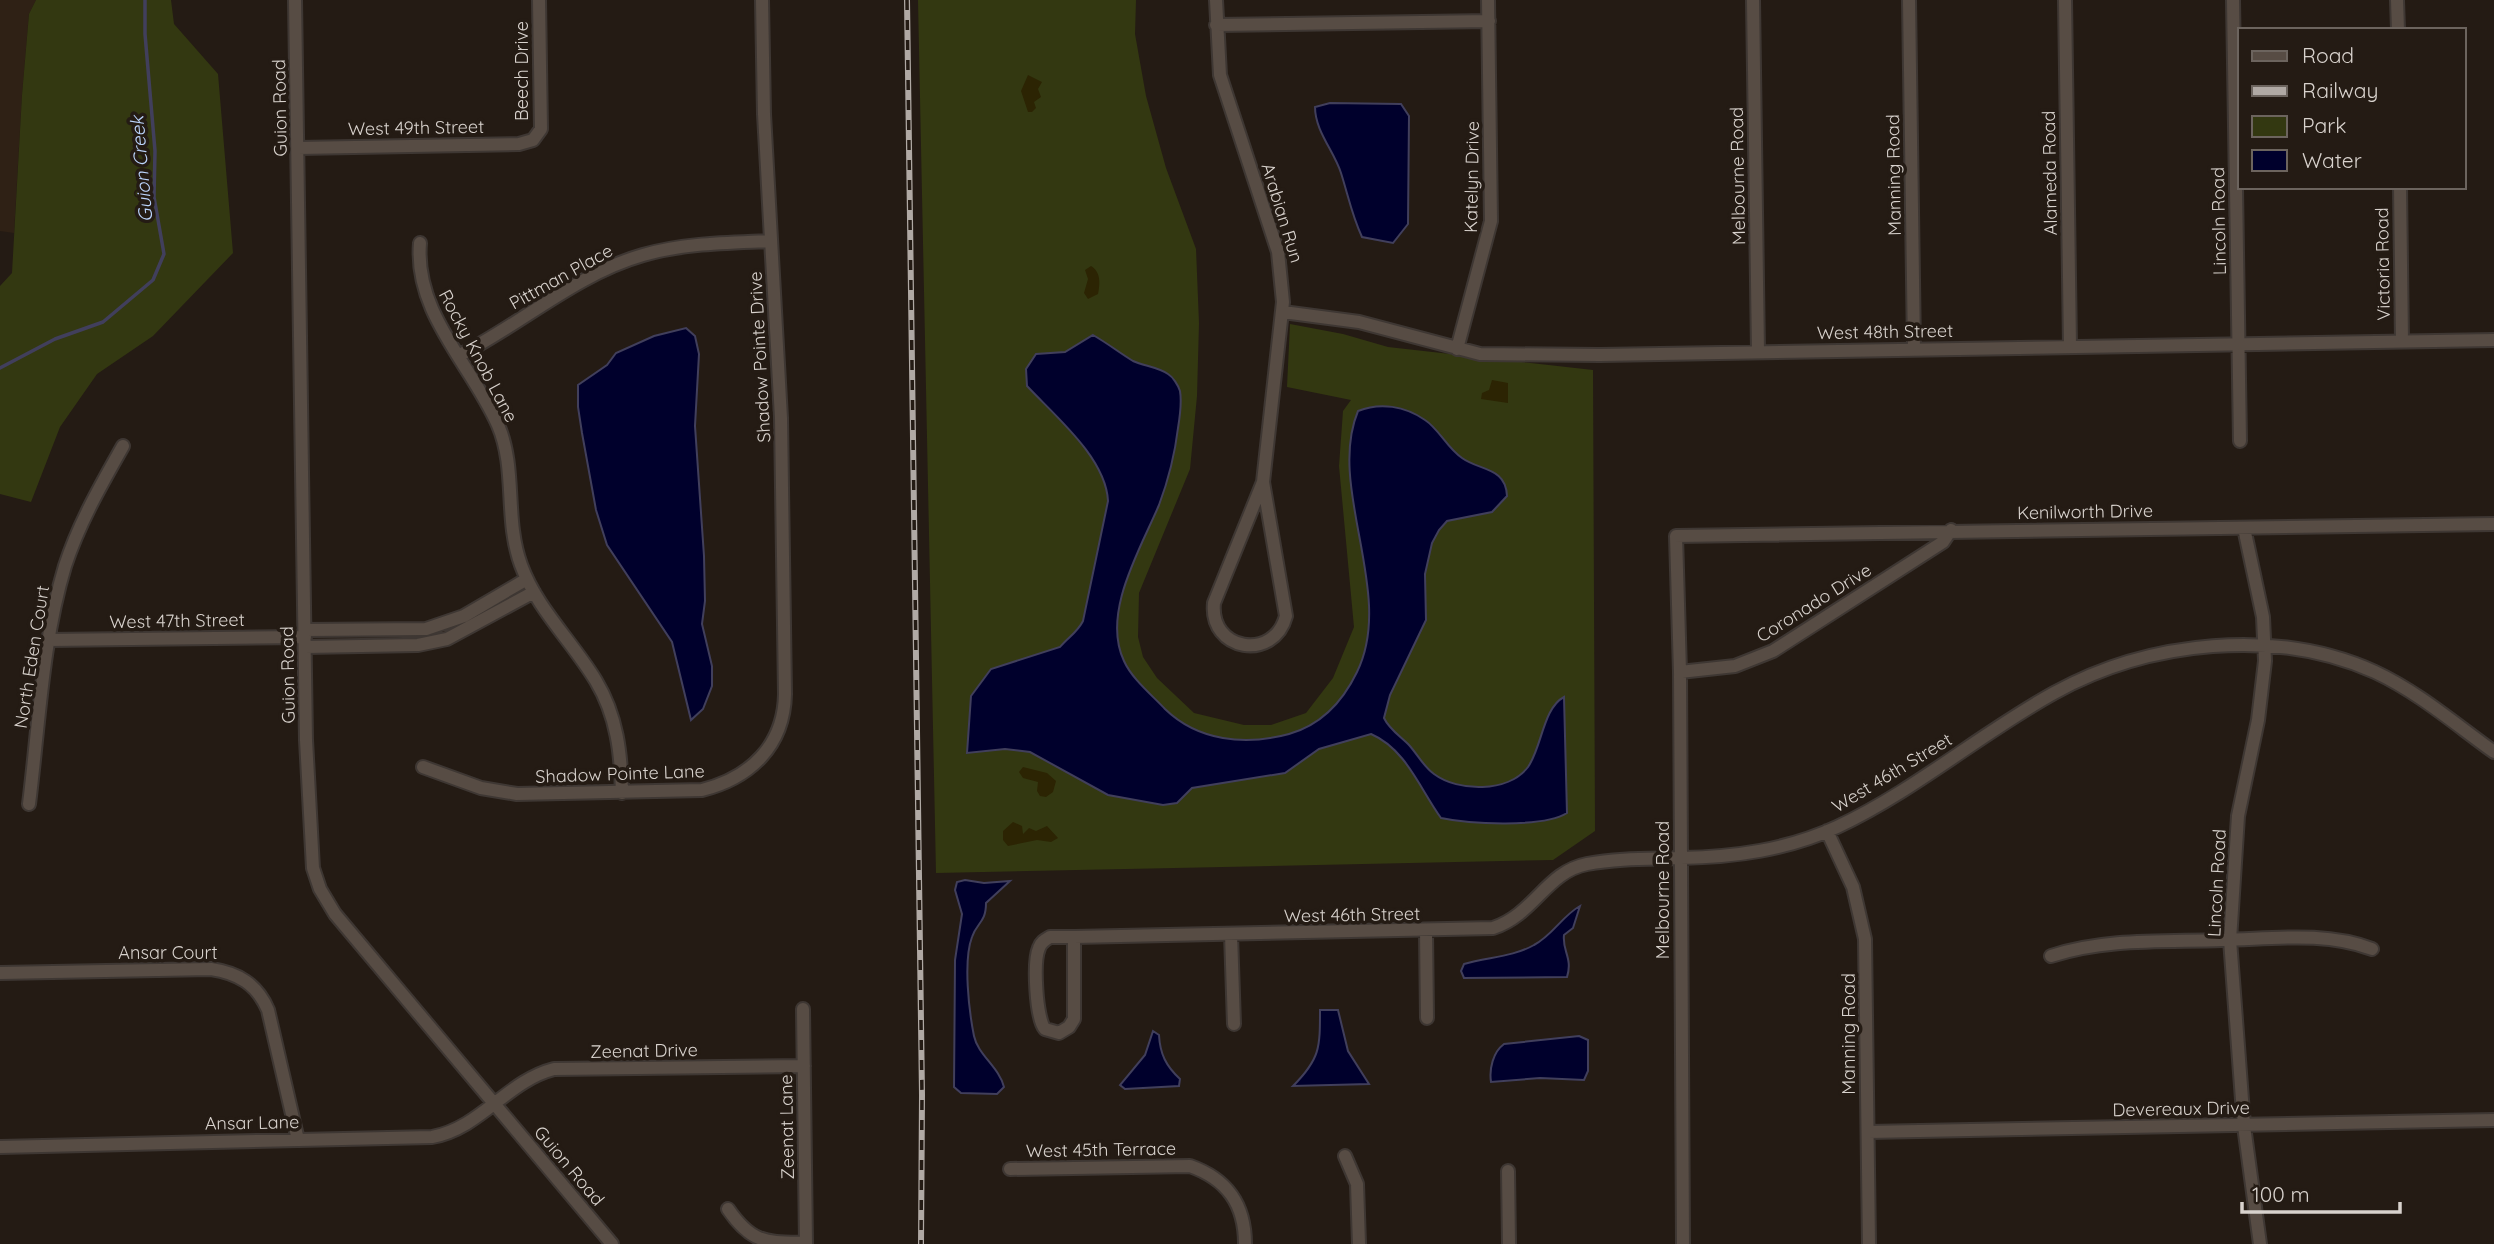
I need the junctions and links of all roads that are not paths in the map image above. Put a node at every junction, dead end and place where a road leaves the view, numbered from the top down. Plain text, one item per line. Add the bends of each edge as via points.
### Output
1 (296, 0) edge
2 (539, 0) edge
3 (762, 0) edge
4 (1216, 0) edge
5 (1488, 0) edge
6 (1753, 0) edge
7 (1909, 0) edge
8 (2065, 0) edge
9 (2234, 0) edge
10 (2397, 0) edge
11 (1489, 21) junction
12 (1216, 25) junction
13 (2398, 28) edge
14 (533, 140) joint
15 (298, 148) junction
16 (2400, 189) edge
17 (771, 241) junction
18 (420, 243) dead end
19 (1283, 312) junction
20 (2494, 340) edge
21 (2402, 341) junction
22 (2238, 344) junction
23 (2070, 346) junction
24 (1457, 349) junction
25 (1914, 349) junction
26 (1758, 352) junction
27 (458, 356) junction
28 (2240, 441) dead end
29 (124, 446) dead end
30 (1263, 482) junction
31 (2494, 524) edge
32 (2244, 528) junction
33 (1951, 530) junction
34 (1676, 536) joint
35 (527, 579) junction
36 (534, 592) junction
37 (305, 638) junction
38 (49, 640) junction
39 (2264, 646) junction
40 (1680, 672) junction
41 (783, 713) joint
42 (2494, 752) edge
43 (423, 767) dead end
44 (622, 793) junction
45 (29, 804) dead end
46 (1827, 831) junction
47 (1681, 858) junction
48 (1426, 931) junction
49 (1231, 934) junction
50 (1074, 936) junction
51 (2230, 940) junction
52 (2372, 950) dead end
53 (2051, 956) dead end
54 (0, 973) edge
55 (803, 1009) dead end
56 (1427, 1018) dead end
57 (1234, 1024) dead end
58 (803, 1066) junction
59 (494, 1103) junction
60 (2494, 1120) edge
61 (2244, 1126) junction
62 (1868, 1132) junction
63 (298, 1140) junction
64 (0, 1147) edge
65 (1345, 1156) dead end
66 (1010, 1169) dead end
67 (1508, 1171) dead end
68 (728, 1209) dead end
69 (806, 1243) edge
70 (612, 1244) edge
71 (1245, 1244) edge
72 (1359, 1244) edge
73 (1509, 1244) edge
74 (1683, 1244) edge
75 (1869, 1244) edge
76 (2260, 1244) edge

1 - 15 street, Guion Road
2 - 14 street, Beech Drive via 541,129
3 - 17 street, Shadow Pointe Drive
4 - 12 street, Arabian Run
5 - 11 street, Katelyn Drive
6 - 26 street, Melbourne Road
7 - 25 street, Manning Road
8 - 23 street, Alameda Road
9 - 22 street, Lincoln Road
10 - 13 street
11 - 12 street
11 - 24 street, Katelyn Drive via 1491,221
12 - 19 street, Arabian Run via 1223,84 1280,261
14 - 15 street, West 49th Street via 519,144
15 - 37 street, Guion Road
16 - 21 street, Victoria Road
17 - 27 street, Pittman Place via 680,246 629,259
17 - 41 street, Shadow Pointe Drive via 782,440
18 - 27 street, Rocky Knob Lane via 426,296
19 - 24 street, West 48th Street via 1359,322
19 - 30 street, Arabian Run
20 - 21 street, West 48th Street
21 - 22 street, West 48th Street
22 - 23 street, West 48th Street
22 - 28 street, Lincoln Road
23 - 25 street, West 48th Street
24 - 26 street, West 48th Street via 1480,354
25 - 26 street, West 48th Street
27 - 35 street, Rocky Knob Lane via 501,433 512,531
29 - 38 street, North Eden Court via 71,550
30 - 30 street, Arabian Run via 1286,615 1270,641 1245,647 1221,632 1213,609
31 - 32 street, Kenilworth Drive
32 - 33 street, Kenilworth Drive
32 - 39 street, Lincoln Road via 2261,604
33 - 34 street, Kenilworth Drive
33 - 40 street, Coronado Drive via 1943,542 1773,651 1735,666
34 - 40 street, Melbourne Road
35 - 36 street, Rocky Knob Lane
35 - 37 street, West 47th Street via 464,616 426,629
36 - 37 street, West 47th Street via 447,639 418,645
36 - 44 street, Rocky Knob Lane via 605,699 620,746
37 - 38 street, West 47th Street
37 - 59 street, Guion Road via 313,860 320,889 335,914
38 - 45 street, North Eden Court
39 - 42 street, West 46th Street via 2328,655 2374,672 2408,690
39 - 46 street, West 46th Street via 2183,650 2103,671 2054,692 1882,802
39 - 51 street, Lincoln Road via 2260,710 2234,848
40 - 47 street, Melbourne Road
41 - 44 street, Shadow Pointe Lane via 765,754 727,783 702,790
43 - 44 street, Shadow Pointe Lane via 508,794
46 - 47 street, West 46th Street via 1746,854
46 - 62 street, Manning Road via 1853,887 1865,939
47 - 48 street, West 46th Street via 1578,866 1552,882 1529,909 1509,923 1484,930
47 - 74 street, Melbourne Road
48 - 49 street, West 46th Street
48 - 56 street
49 - 50 street, West 46th Street
49 - 57 street
50 - 50 street, West 46th Street via 1050,937 1037,953 1038,1020 1052,1032 1063,1031 1074,1018
51 - 52 street via 2320,938
51 - 53 street via 2119,943
51 - 61 street, Lincoln Road
54 - 63 street, Ansar Court via 211,969 244,979 268,1010
55 - 58 street, Zeenat Lane
58 - 59 street, Zeenat Drive via 554,1069 532,1076
58 - 69 street, Zeenat Lane
59 - 63 street, Ansar Lane via 445,1135
59 - 70 street, Guion Road
60 - 61 street, Devereaux Drive
61 - 62 street, Devereaux Drive
61 - 76 street, Lincoln Road
62 - 75 street, Manning Road
63 - 64 street, Ansar Lane
65 - 72 street via 1357,1184
66 - 71 street, West 45th Terrace via 1185,1166 1212,1176 1227,1189 1242,1214
67 - 73 street
68 - 69 street via 739,1225 764,1242

